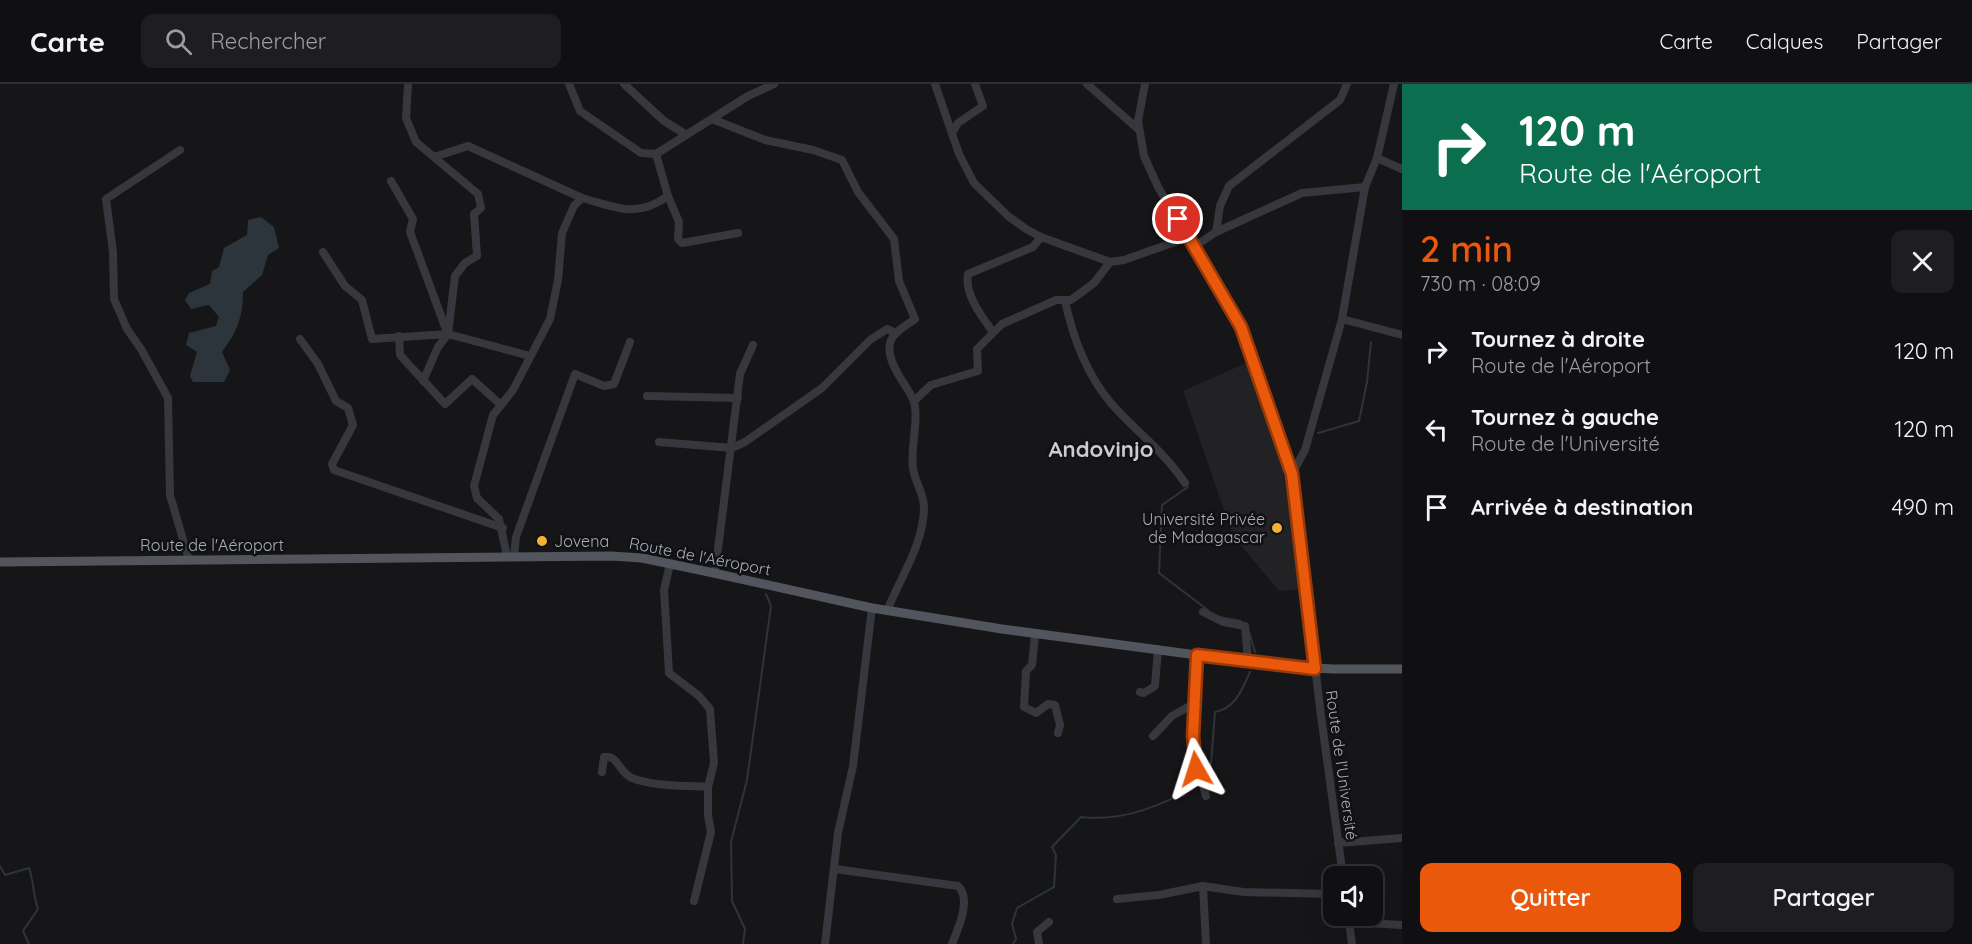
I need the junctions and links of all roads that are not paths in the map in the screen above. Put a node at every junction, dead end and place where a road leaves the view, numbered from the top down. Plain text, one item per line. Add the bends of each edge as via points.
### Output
1 (569, 84) edge
2 (624, 84) edge
3 (774, 84) edge
4 (935, 84) edge
5 (975, 84) edge
6 (1087, 84) edge
7 (1145, 84) edge
8 (1347, 84) edge
9 (1394, 84) edge
10 (408, 85) edge
11 (712, 119) junction
12 (1138, 129) junction
13 (952, 133) junction
14 (685, 134) junction
15 (180, 150) dead end
16 (656, 154) junction
17 (434, 157) junction
18 (1377, 158) junction
19 (1402, 169) edge
20 (391, 181) dead end
21 (1365, 187) junction
22 (668, 196) junction
23 (582, 198) junction
24 (738, 232) dead end
25 (1216, 232) junction
26 (1041, 237) junction
27 (1189, 237) junction
28 (1195, 246) junction
29 (322, 252) dead end
30 (1110, 262) junction
31 (1065, 301) junction
32 (1342, 319) junction
33 (993, 332) junction
34 (896, 333) junction
35 (448, 334) junction
36 (1402, 335) edge
37 (399, 336) junction
38 (300, 339) dead end
39 (630, 342) dead end
40 (753, 345) dead end
41 (530, 356) junction
42 (423, 381) junction
43 (647, 396) dead end
44 (738, 398) junction
45 (914, 401) junction
46 (501, 405) junction
47 (659, 442) dead end
48 (732, 448) junction
49 (1292, 474) junction
50 (1185, 483) dead end
51 (503, 528) junction
52 (510, 556) junction
53 (189, 560) junction
54 (0, 562) edge
55 (670, 564) junction
56 (715, 573) junction
57 (872, 608) junction
58 (887, 610) junction
59 (1203, 612) dead end
60 (1241, 616) dead end
61 (1245, 626) junction
62 (1035, 634) junction
63 (1158, 649) junction
64 (1197, 655) junction
65 (1248, 660) junction
66 (1315, 669) junction
67 (1402, 669) edge
68 (1140, 692) dead end
69 (1195, 703) junction
70 (1059, 733) dead end
71 (1153, 736) dead end
72 (602, 772) dead end
73 (708, 787) junction
74 (1206, 796) dead end
75 (1402, 838) edge
76 (1338, 843) junction
77 (1341, 866) edge
78 (835, 869) junction
79 (1203, 886) junction
80 (1323, 894) edge
81 (1117, 899) dead end
82 (694, 901) dead end
83 (1049, 922) dead end
84 (1383, 922) edge
85 (1402, 925) edge
86 (1350, 926) edge
87 (825, 944) edge
88 (952, 944) edge
89 (1039, 944) edge
90 (1206, 944) edge
91 (1352, 944) edge

1 - 16 street via 580,111 641,153
2 - 14 street via 664,121
3 - 11 street
4 - 13 street
5 - 13 street via 983,106 958,123
6 - 12 street
7 - 12 street, Route de l'Université
8 - 25 street via 1340,100 1229,186 1220,206
9 - 18 street
10 - 17 street via 406,118 416,142
11 - 14 street
11 - 34 street via 765,140 842,160 858,192 894,239 900,281 915,319
12 - 27 street, Route de l'Université via 1148,166
13 - 26 street via 974,183 1008,216
14 - 16 street
15 - 53 street via 106,199 114,299 126,329 168,398 170,495
16 - 22 street
17 - 23 street via 468,146
17 - 35 street via 478,194 481,208 474,214 477,256 455,276
18 - 19 street
18 - 21 street
20 - 35 street via 413,219 410,232
21 - 25 street via 1302,193
21 - 32 street
22 - 23 street via 655,206 634,211
22 - 24 street via 679,222 678,238 682,243
23 - 41 street via 562,233 550,319
25 - 28 street
26 - 30 street
26 - 33 street via 1033,248 968,274 973,300
27 - 28 street, Route de l'Université
27 - 30 street
28 - 49 street, Route de l'Université via 1241,327
29 - 37 street via 345,286 362,300 372,339
30 - 31 street via 1094,283
31 - 33 street via 1045,304
31 - 50 street via 1084,363 1097,385
32 - 36 street
32 - 49 street via 1305,450
33 - 45 street via 977,349 978,371 931,385
34 - 45 street via 890,349
34 - 48 street via 887,329 870,340 822,388
35 - 37 street
35 - 41 street
35 - 42 street via 438,346
37 - 42 street via 400,355
38 - 51 street via 318,364 336,401 348,408 353,425 332,464 334,470
39 - 52 street via 614,384 604,386 575,374
40 - 44 street via 740,374
41 - 46 street
42 - 46 street via 445,404 472,379
43 - 44 street
44 - 48 street
45 - 58 street via 912,470 922,491 924,508 915,548
46 - 51 street via 493,415 474,486 477,498
47 - 48 street
48 - 56 street
49 - 66 street, Route de l'Université
51 - 52 street
52 - 53 main road, Route de l'Aéroport
52 - 55 main road, Route de l'Aéroport via 611,556
53 - 54 main road, Route de l'Aéroport
55 - 56 main road, Route de l'Aéroport
55 - 73 street via 664,590 669,673 710,709 714,763
56 - 57 main road, Route de l'Aéroport
57 - 58 main road, Route de l'Aéroport
57 - 78 street via 853,765 838,833
58 - 62 main road, Route de l'Aéroport
59 - 61 street via 1215,620
60 - 61 street
61 - 65 street
62 - 63 main road, Route de l'Aéroport
62 - 70 street via 1032,665 1026,671 1024,707 1036,713 1048,704 1055,705
63 - 64 main road, Route de l'Aéroport
63 - 68 street via 1155,686
64 - 65 main road, Route de l'Aéroport
64 - 69 street
65 - 66 main road, Route de l'Aéroport
66 - 67 main road, Route de l'Aéroport
66 - 76 street, Route de l'Université
69 - 71 street via 1172,716
69 - 74 street via 1193,750
72 - 73 street via 604,757 609,756 616,760 620,771 633,779
73 - 82 street via 711,832
75 - 76 street
76 - 77 street, Route de l'Université
78 - 87 street
78 - 88 street via 958,886 964,896
79 - 80 street via 1243,892
79 - 81 street
79 - 90 street
83 - 89 street via 1037,932
84 - 85 street
86 - 91 street

